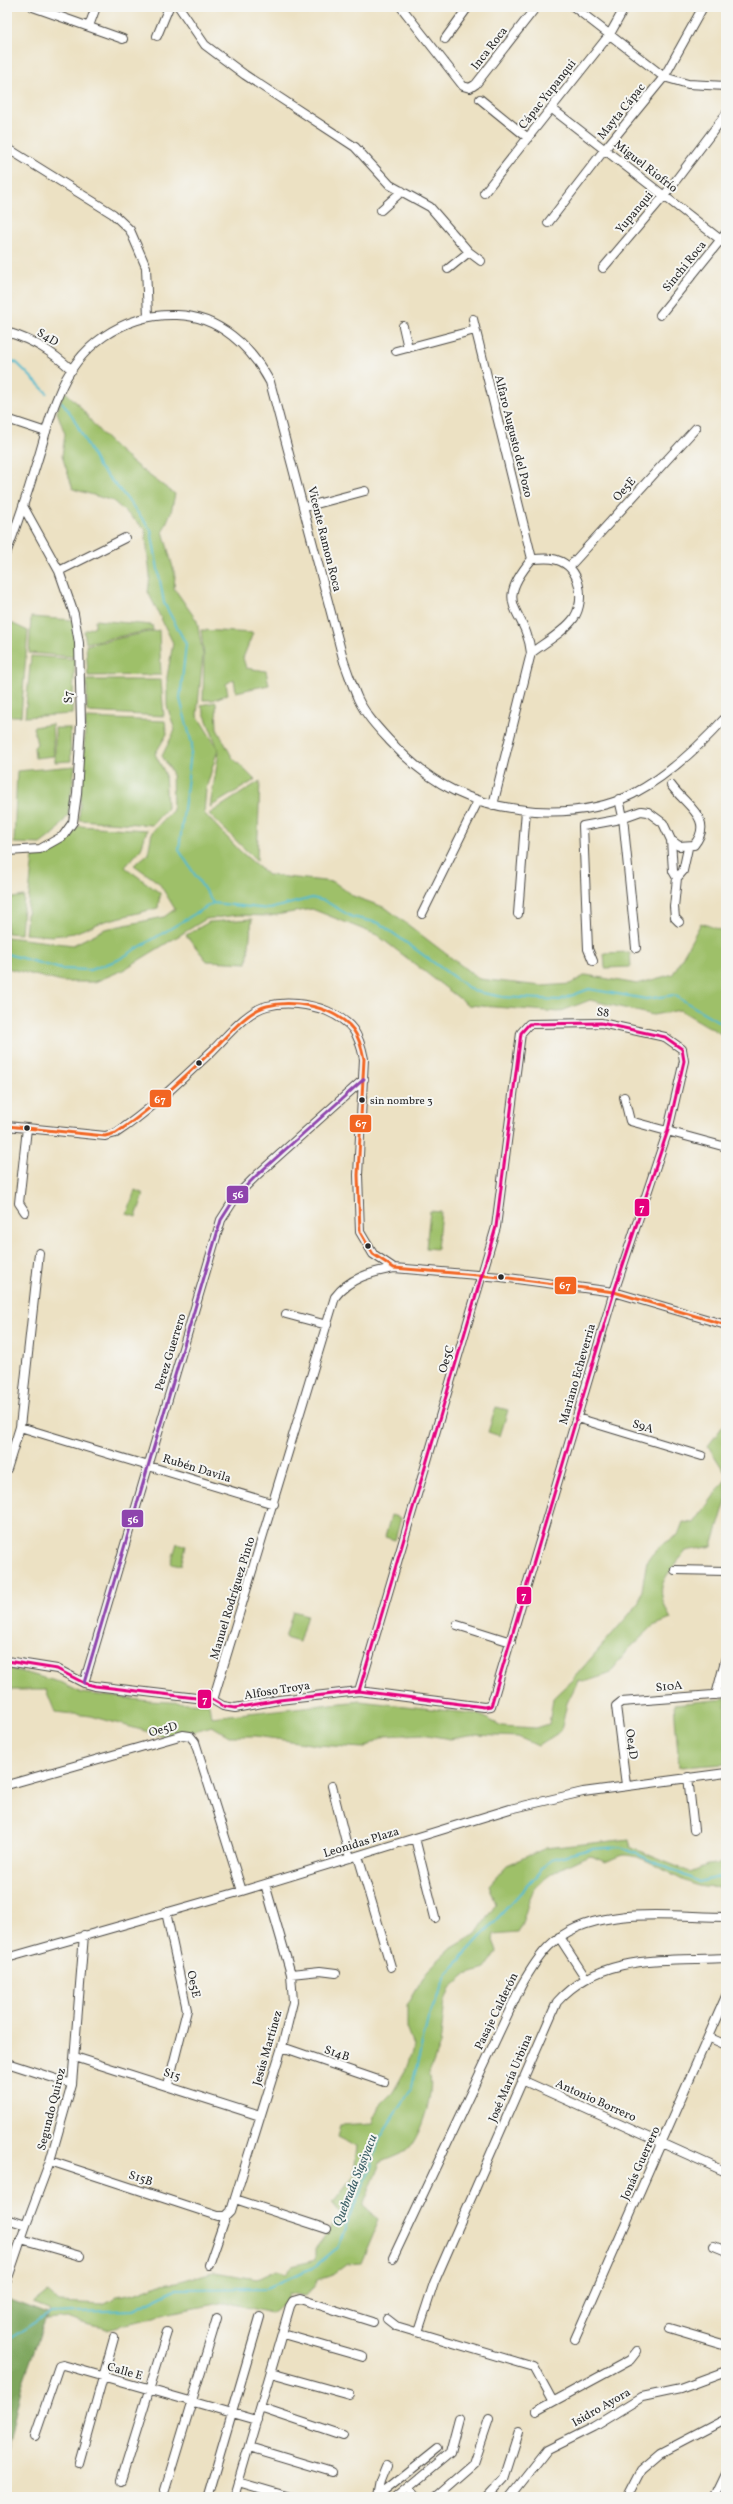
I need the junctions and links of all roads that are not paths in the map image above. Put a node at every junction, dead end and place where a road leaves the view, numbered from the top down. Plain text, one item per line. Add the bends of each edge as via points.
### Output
1 (33, 7) edge
2 (96, 7) edge
3 (169, 7) edge
4 (179, 7) edge
5 (401, 7) edge
6 (468, 7) edge
7 (536, 7) edge
8 (574, 7) edge
9 (625, 7) edge
10 (703, 7) edge
11 (89, 26) junction
12 (610, 34) junction
13 (157, 36) dead end
14 (123, 39) dead end
15 (445, 39) dead end
16 (664, 77) junction
17 (726, 86) edge
18 (480, 99) dead end
19 (551, 108) junction
20 (726, 114) edge
21 (528, 138) junction
22 (7, 148) edge
23 (604, 149) junction
24 (402, 191) junction
25 (484, 193) dead end
26 (664, 196) junction
27 (381, 210) dead end
28 (548, 224) dead end
29 (724, 239) edge
30 (469, 252) junction
31 (481, 261) dead end
32 (603, 268) dead end
33 (448, 269) dead end
34 (660, 315) dead end
35 (148, 317) junction
36 (473, 319) dead end
37 (403, 326) dead end
38 (475, 330) junction
39 (7, 332) edge
40 (408, 348) junction
41 (396, 351) dead end
42 (72, 370) junction
43 (7, 419) edge
44 (696, 428) dead end
45 (46, 432) junction
46 (365, 491) dead end
47 (23, 506) junction
48 (305, 507) junction
49 (10, 533) edge
50 (125, 538) dead end
51 (7, 551) edge
52 (532, 559) junction
53 (570, 566) junction
54 (59, 571) junction
55 (531, 653) junction
56 (726, 717) edge
57 (671, 785) dead end
58 (619, 799) junction
59 (478, 801) junction
60 (493, 805) junction
61 (526, 810) junction
62 (623, 817) junction
63 (671, 840) junction
64 (688, 848) junction
65 (7, 851) edge
66 (677, 878) junction
67 (422, 914) dead end
68 (518, 914) dead end
69 (679, 922) dead end
70 (636, 948) dead end
71 (593, 961) dead end
72 (524, 1027) joint
73 (678, 1044) joint
74 (364, 1079) junction
75 (624, 1097) dead end
76 (7, 1126) edge
77 (27, 1128) junction
78 (668, 1130) junction
79 (726, 1147) edge
80 (25, 1212) dead end
81 (39, 1253) dead end
82 (394, 1268) junction
83 (483, 1276) junction
84 (614, 1292) junction
85 (286, 1314) dead end
86 (327, 1325) junction
87 (726, 1325) edge
88 (577, 1418) junction
89 (20, 1427) junction
90 (702, 1456) dead end
91 (148, 1466) junction
92 (7, 1469) edge
93 (274, 1504) junction
94 (674, 1570) dead end
95 (726, 1571) edge
96 (456, 1625) dead end
97 (511, 1642) junction
98 (726, 1657) edge
99 (7, 1661) edge
100 (84, 1683) junction
101 (360, 1691) junction
102 (726, 1694) edge
103 (716, 1695) junction
104 (213, 1700) junction
105 (616, 1706) joint
106 (484, 1707) joint
107 (726, 1773) edge
108 (688, 1778) junction
109 (7, 1785) edge
110 (626, 1785) junction
111 (332, 1786) dead end
112 (694, 1830) dead end
113 (414, 1838) junction
114 (354, 1857) junction
115 (265, 1884) junction
116 (242, 1890) junction
117 (166, 1912) junction
118 (726, 1917) edge
119 (435, 1918) dead end
120 (84, 1935) junction
121 (559, 1937) junction
122 (7, 1958) edge
123 (726, 1958) edge
124 (391, 1967) dead end
125 (336, 1973) dead end
126 (291, 1974) junction
127 (585, 1977) junction
128 (726, 1996) edge
129 (708, 2037) junction
130 (726, 2045) edge
131 (282, 2047) junction
132 (75, 2057) junction
133 (7, 2063) edge
134 (522, 2080) junction
135 (384, 2082) dead end
136 (72, 2084) junction
137 (168, 2085) junction
138 (260, 2116) junction
139 (662, 2143) junction
140 (50, 2161) junction
141 (726, 2172) edge
142 (235, 2199) junction
143 (226, 2216) junction
144 (7, 2219) edge
145 (26, 2225) junction
146 (327, 2229) dead end
147 (21, 2239) junction
148 (714, 2246) dead end
149 (726, 2251) edge
150 (80, 2256) dead end
151 (393, 2258) dead end
152 (209, 2265) dead end
153 (7, 2281) edge
154 (260, 2317) dead end
155 (217, 2318) dead end
156 (387, 2319) dead end
157 (373, 2322) dead end
158 (670, 2328) dead end
159 (167, 2332) dead end
160 (418, 2332) junction
161 (283, 2334) junction
162 (114, 2338) dead end
163 (575, 2339) dead end
164 (726, 2345) edge
165 (637, 2351) dead end
166 (363, 2357) dead end
167 (726, 2372) edge
168 (271, 2373) junction
169 (104, 2377) junction
170 (150, 2390) junction
171 (350, 2395) dead end
172 (552, 2400) junction
173 (191, 2402) junction
174 (260, 2408) junction
175 (536, 2411) dead end
176 (231, 2413) junction
177 (459, 2419) dead end
178 (489, 2419) dead end
179 (726, 2419) edge
180 (257, 2420) junction
181 (519, 2432) dead end
182 (35, 2436) dead end
183 (343, 2436) dead end
184 (249, 2446) junction
185 (437, 2449) dead end
186 (79, 2463) dead end
187 (386, 2466) dead end
188 (332, 2472) dead end
189 (726, 2474) edge
190 (121, 2481) dead end
191 (238, 2482) junction
192 (409, 2487) junction
193 (165, 2490) dead end
194 (208, 2495) dead end
195 (234, 2497) edge
196 (290, 2497) edge
197 (377, 2497) edge
198 (397, 2497) edge
199 (418, 2497) edge
200 (435, 2497) edge
201 (487, 2497) edge
202 (510, 2497) edge
203 (627, 2497) edge
204 (715, 2497) edge

1 - 11 street
2 - 11 street
3 - 13 street
4 - 24 street via 205,44 245,75 355,147 386,181
5 - 7 street, Inca Roca via 463,86 470,88 476,84
6 - 15 street
8 - 12 street
9 - 12 street, Cápac Yupanqui
10 - 16 street, Mayta Cápac
11 - 14 street
12 - 16 street
12 - 19 street, Cápac Yupanqui
16 - 17 street via 688,84
16 - 23 street, Mayta Cápac
18 - 21 street
19 - 21 street, Cápac Yupanqui
19 - 23 street, Miguel Riofrío
20 - 26 street, Yupanqui
21 - 25 street, Cápac Yupanqui
22 - 35 street via 113,214 126,225 136,240 146,266
23 - 26 street, Miguel Riofrío
23 - 28 street, Mayta Cápac
24 - 27 street
24 - 30 street via 430,207
26 - 29 street, Miguel Riofrío
26 - 32 street, Yupanqui
29 - 34 street, Sinchi Roca
30 - 31 street
30 - 33 street
35 - 42 street, Vicente Ramon Roca via 125,323 109,331 84,353
35 - 48 street, Vicente Ramon Roca via 183,315 200,319 230,333 251,352 270,382 278,403
36 - 38 street, Alfaro Augusto del Pozo
37 - 40 street
38 - 40 street
38 - 52 street, Alfaro Augusto del Pozo
39 - 42 street, S4D via 26,338 51,351
40 - 41 street
42 - 45 street, Vicente Ramon Roca via 57,396
43 - 45 street
44 - 53 street, Oe5E
45 - 47 street, Vicente Ramon Roca
46 - 48 street
47 - 49 street, Vicente Ramon Roca
47 - 54 street, S7
48 - 59 street, Vicente Ramon Roca via 344,662 359,700 378,728 414,766 447,789
49 - 51 street, Vicente Ramon Roca
50 - 54 street
52 - 53 street via 551,558
52 - 55 street via 516,582 511,600 529,639
53 - 55 street via 580,592 579,607 572,620
54 - 65 street, S7 via 74,614 79,643 81,723 75,815 63,836 52,843 40,849
55 - 60 street
56 - 58 street, Vicente Ramon Roca via 702,744 680,763 632,794
57 - 64 street via 681,800 700,818 702,829 699,839 694,846
58 - 61 street, Vicente Ramon Roca via 576,810
58 - 62 street
59 - 60 street, Vicente Ramon Roca
59 - 67 street
60 - 61 street, Vicente Ramon Roca
61 - 68 street
62 - 63 street via 641,811 648,812 662,823
62 - 70 street
62 - 71 street via 583,826 581,832 588,949
63 - 64 street via 679,846
63 - 66 street via 673,871
64 - 66 street via 683,871
66 - 69 street via 674,907 675,918
72 - 73 street, S8 via 529,1024 601,1023 665,1037
72 - 83 street, Oe5C via 521,1033 501,1204
73 - 78 street, Mariano Echeverria via 685,1055
74 - 77 street via 364,1059 360,1041 353,1028 340,1017 304,1005 266,1006 249,1016 199,1063 116,1133 105,1136
74 - 82 street via 358,1175 360,1232 373,1254
74 - 91 street, Perez Guerrero via 257,1175 228,1207 221,1220
75 - 78 street via 630,1121
76 - 77 street
77 - 80 street via 19,1203
78 - 79 street
78 - 84 street, Mariano Echeverria
81 - 89 street
82 - 83 street
82 - 86 street, Manuel Rodríguez Pinto via 369,1273 342,1288 335,1297
83 - 84 street
83 - 101 street, Oe5C
84 - 87 street
84 - 88 street, Mariano Echeverria
85 - 86 street
86 - 93 street, Manuel Rodríguez Pinto
88 - 90 street, S9A
88 - 97 street, Mariano Echeverria
89 - 91 street, Rubén Davila
89 - 92 street
91 - 93 street, Rubén Davila
91 - 100 street, Perez Guerrero
93 - 104 street, Manuel Rodríguez Pinto
94 - 95 street
96 - 97 street
97 - 106 street, Mariano Echeverria via 494,1699 491,1706
98 - 103 street
99 - 100 street, Alfoso Troya via 58,1669
100 - 104 street, Alfoso Troya
101 - 104 street, Alfoso Troya via 235,1708 223,1706
101 - 106 street, Alfoso Troya
102 - 103 street, S10A
103 - 105 street, S10A via 621,1702
105 - 110 street, Oe4D
107 - 108 street, Leonidas Plaza
108 - 110 street, Leonidas Plaza
108 - 112 street
109 - 116 street, Oe5D via 184,1735 190,1736 195,1742
110 - 113 street, Leonidas Plaza via 549,1798
111 - 114 street
113 - 114 street, Leonidas Plaza
113 - 119 street
114 - 115 street, Leonidas Plaza
114 - 124 street
115 - 116 street, Leonidas Plaza
115 - 126 street, Jesús Martínez
116 - 117 street, Leonidas Plaza
117 - 120 street, Leonidas Plaza
117 - 137 street, Oe5E via 187,2010
118 - 121 street, Pasaje Calderón via 619,1916 582,1926
120 - 122 street, Leonidas Plaza
120 - 132 street, Segundo Quiroz
121 - 127 street
121 - 151 street, Pasaje Calderón via 549,1946 521,1986
123 - 127 street, José María Urbina via 636,1962
125 - 126 street via 320,1971
126 - 131 street, Jesús Martínez via 293,2002
127 - 134 street, José María Urbina via 570,1987 554,2006
128 - 129 street, Jonás Guerrero
129 - 130 street
129 - 139 street, Jonás Guerrero
131 - 135 street, S14B
131 - 138 street, Jesús Martínez
132 - 136 street, Segundo Quiroz
132 - 137 street, S15
133 - 136 street
134 - 139 street, Antonio Borrero
134 - 160 street, José María Urbina via 434,2282
136 - 140 street, Segundo Quiroz
137 - 138 street, S15
138 - 142 street, Jesús Martínez
139 - 141 street, Antonio Borrero
139 - 163 street, Jonás Guerrero
140 - 143 street, S15B via 218,2216
140 - 145 street, Segundo Quiroz
142 - 143 street, Jesús Martínez via 231,2211
142 - 146 street
143 - 152 street, Jesús Martínez
144 - 145 street
145 - 147 street, Segundo Quiroz
147 - 150 street
147 - 153 street, Segundo Quiroz
148 - 149 street
154 - 176 street
155 - 173 street
156 - 160 street via 393,2325
157 - 161 street via 300,2300 293,2301 290,2306
158 - 164 street
159 - 170 street
160 - 172 street via 534,2367
161 - 166 street
161 - 168 street
162 - 169 street
165 - 172 street via 630,2360
167 - 202 street, Isidro Ayora via 680,2389 642,2397 593,2427 547,2450
168 - 171 street
168 - 174 street
169 - 170 street, Calle E
169 - 182 street, Calle E via 59,2366
169 - 186 street
170 - 173 street, Calle E
170 - 190 street
172 - 175 street
173 - 176 street, Calle E
173 - 193 street
174 - 180 street
174 - 183 street
176 - 180 street, Calle E
176 - 194 street
177 - 192 street via 450,2453
178 - 200 street via 474,2463
179 - 203 street via 661,2453 641,2470
180 - 184 street
181 - 201 street via 504,2479
184 - 188 street
184 - 191 street
185 - 197 street
187 - 197 street
189 - 204 street
191 - 195 street
191 - 196 street
192 - 198 street
192 - 199 street

